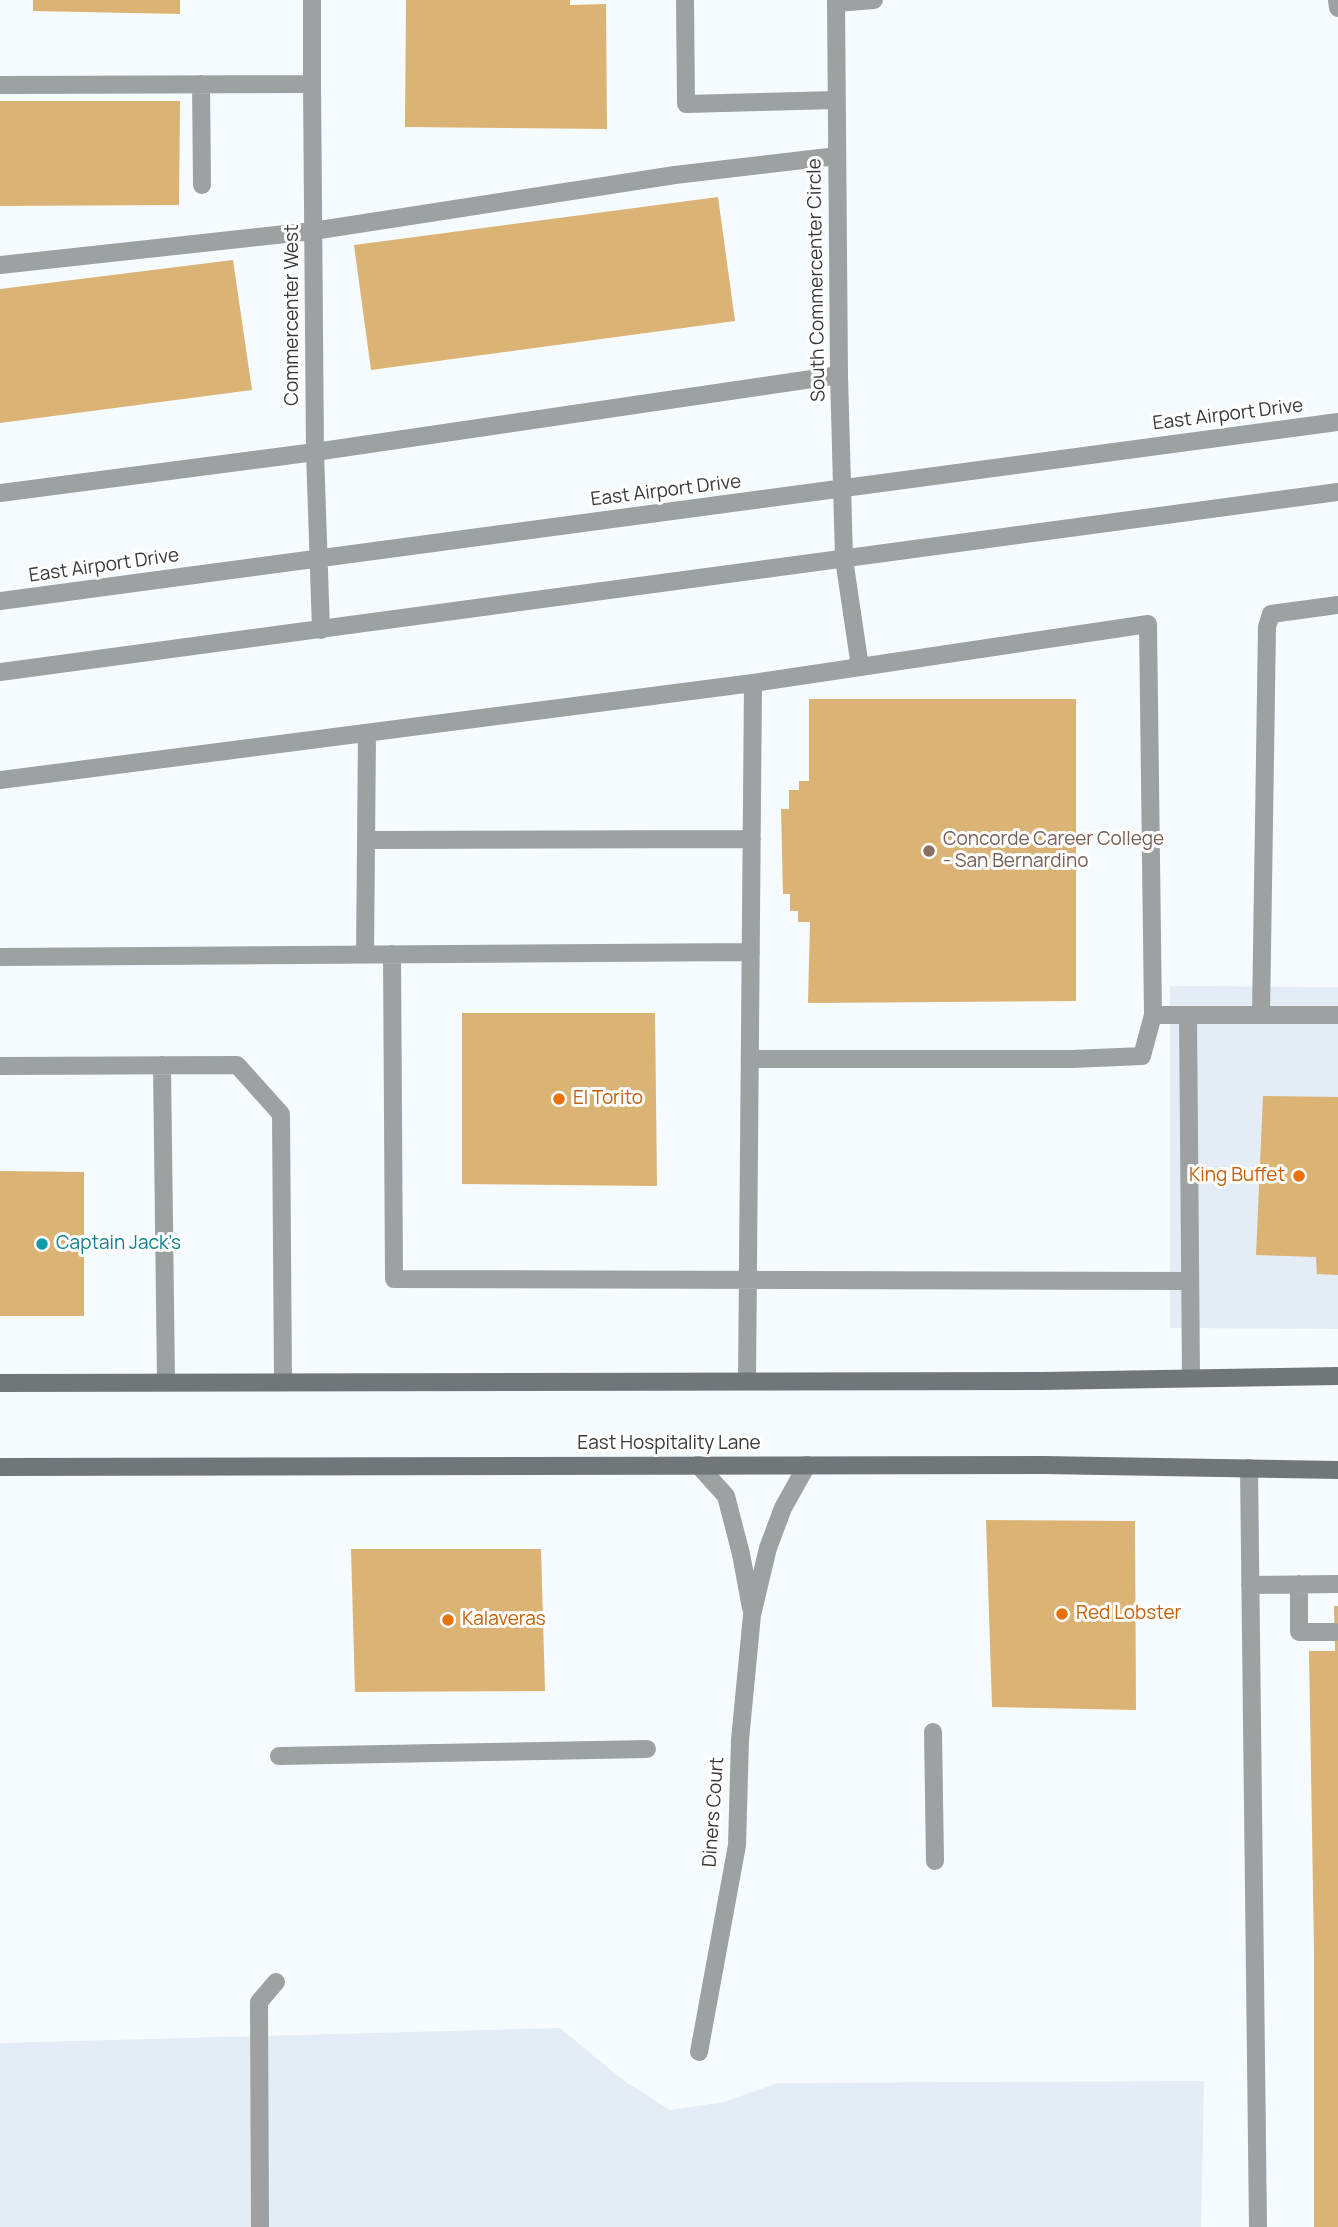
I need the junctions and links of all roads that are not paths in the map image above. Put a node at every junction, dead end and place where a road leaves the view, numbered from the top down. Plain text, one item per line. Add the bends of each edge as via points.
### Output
1 (312, 0) edge
2 (685, 0) edge
3 (874, 0) edge
4 (1337, 0) edge
5 (836, 1) edge
6 (1338, 8) edge
7 (201, 84) junction
8 (312, 84) junction
9 (0, 85) edge
10 (836, 100) junction
11 (837, 156) junction
12 (202, 185) dead end
13 (313, 231) junction
14 (0, 265) edge
15 (839, 375) junction
16 (1338, 422) edge
17 (315, 452) junction
18 (842, 488) junction
19 (1338, 492) edge
20 (0, 493) edge
21 (320, 559) junction
22 (845, 559) junction
23 (0, 601) edge
24 (1338, 605) edge
25 (321, 630) junction
26 (860, 667) junction
27 (0, 672) edge
28 (753, 683) junction
29 (367, 733) junction
30 (0, 780) edge
31 (752, 839) junction
32 (366, 840) junction
33 (751, 952) junction
34 (391, 954) junction
35 (365, 955) junction
36 (0, 957) edge
37 (1153, 1015) junction
38 (1188, 1015) junction
39 (1261, 1015) junction
40 (1338, 1015) edge
41 (750, 1059) junction
42 (162, 1065) junction
43 (0, 1066) edge
44 (748, 1279) junction
45 (1190, 1281) junction
46 (1338, 1376) edge
47 (1191, 1378) junction
48 (747, 1381) junction
49 (166, 1382) junction
50 (283, 1382) junction
51 (0, 1383) edge
52 (698, 1465) junction
53 (807, 1465) junction
54 (0, 1467) edge
55 (1249, 1468) junction
56 (1338, 1470) edge
57 (1298, 1584) junction
58 (1338, 1584) edge
59 (1250, 1585) junction
60 (752, 1615) junction
61 (1335, 1632) dead end
62 (933, 1732) dead end
63 (647, 1749) dead end
64 (279, 1756) dead end
65 (935, 1861) dead end
66 (276, 1982) dead end
67 (699, 2052) dead end
68 (260, 2227) edge
69 (1258, 2227) edge

1 - 8 street, Commercenter West
2 - 10 street via 687,104
3 - 5 street
4 - 6 street
5 - 10 street, South Commercenter Circle
7 - 8 street
7 - 9 street
7 - 12 street
8 - 13 street, Commercenter West
10 - 11 street, South Commercenter Circle
11 - 13 street via 675,175
11 - 15 street, South Commercenter Circle
13 - 14 street
13 - 17 street, Commercenter West
15 - 17 street
15 - 18 street, South Commercenter Circle
16 - 18 street, East Airport Drive
17 - 20 street
17 - 21 street, Commercenter West
18 - 21 street, East Airport Drive
18 - 22 street, South Commercenter Circle
19 - 22 street
21 - 23 street, East Airport Drive
21 - 25 street, Commercenter West
22 - 25 street
22 - 26 street, South Commercenter Circle
24 - 39 street via 1271,614 1266,627
25 - 27 street
26 - 28 street
26 - 37 street via 1148,624
28 - 29 street
28 - 31 street
29 - 30 street
29 - 32 street
31 - 32 street
31 - 33 street
32 - 35 street
33 - 34 street
33 - 41 street
34 - 35 street
34 - 44 street via 394,1279
35 - 36 street
37 - 38 street
37 - 41 street via 1142,1056
38 - 39 street
38 - 45 street
39 - 40 street
41 - 44 street
42 - 43 street
42 - 49 street
42 - 50 street via 237,1065 281,1114
44 - 45 street
44 - 48 street
45 - 47 street
46 - 47 main road
47 - 48 main road
48 - 50 main road
49 - 50 main road
49 - 51 main road
52 - 53 main road, East Hospitality Lane
52 - 54 main road, East Hospitality Lane
52 - 60 street, Diners Court via 726,1496
53 - 55 main road, East Hospitality Lane
53 - 60 street, Diners Court via 768,1548
55 - 56 main road, East Hospitality Lane
55 - 59 street
57 - 58 street
57 - 59 street
57 - 61 street via 1298,1632
59 - 69 street
60 - 67 street, Diners Court via 740,1740 737,1844
62 - 65 street
63 - 64 street
66 - 68 street via 259,2003

